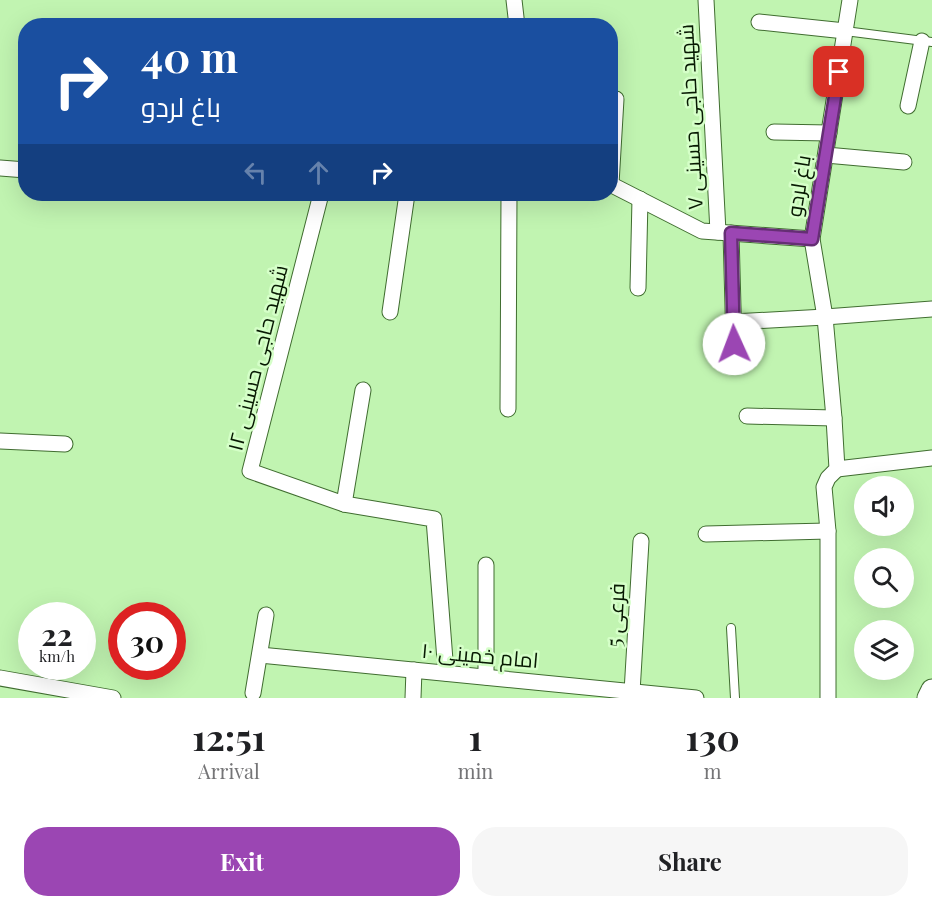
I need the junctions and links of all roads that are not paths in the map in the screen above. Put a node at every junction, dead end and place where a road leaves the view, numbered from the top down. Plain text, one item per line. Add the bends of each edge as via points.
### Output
1 (514, 0) edge
2 (706, 0) edge
3 (850, 0) edge
4 (516, 18) edge
5 (759, 21) dead end
6 (845, 31) junction
7 (927, 42) edge
8 (908, 106) dead end
9 (774, 132) dead end
10 (829, 133) junction
11 (825, 155) junction
12 (904, 162) dead end
13 (0, 168) edge
14 (18, 169) edge
15 (618, 188) edge
16 (640, 199) junction
17 (319, 201) edge
18 (406, 201) edge
19 (509, 201) edge
20 (725, 233) junction
21 (812, 239) junction
22 (638, 288) dead end
23 (932, 309) edge
24 (390, 312) dead end
25 (825, 317) junction
26 (734, 322) junction
27 (734, 344) dead end
28 (363, 390) dead end
29 (508, 409) dead end
30 (747, 417) dead end
31 (834, 418) junction
32 (0, 441) edge
33 (65, 444) dead end
34 (932, 458) edge
35 (837, 469) junction
36 (345, 504) junction
37 (828, 531) junction
38 (706, 534) dead end
39 (641, 541) dead end
40 (486, 564) dead end
41 (266, 615) dead end
42 (731, 628) dead end
43 (260, 655) junction
44 (414, 670) junction
45 (446, 673) junction
46 (486, 677) junction
47 (0, 678) edge
48 (932, 690) edge
49 (632, 692) junction
50 (253, 693) dead end
51 (113, 698) edge
52 (413, 698) edge
53 (696, 698) edge
54 (735, 698) edge
55 (828, 698) edge
56 (928, 698) edge

1 - 4 street
2 - 20 street, شهید حاجی حسینی ۷
3 - 6 street, باغ لردو
5 - 6 street
6 - 7 lane
6 - 10 street, باغ لردو
7 - 8 street
9 - 10 street
10 - 11 street, باغ لردو
11 - 12 street
11 - 21 street, باغ لردو
13 - 14 street
15 - 16 street, باغ لردو
16 - 20 street, باغ لردو via 702,231
16 - 22 street
17 - 36 street, شهید حاجی حسینی ۱۲ via 250,471
18 - 24 street
19 - 29 street
20 - 21 street, باغ لردو
20 - 26 street, شهید حاجی حسینی ۷
21 - 25 street
23 - 25 street
25 - 26 street
25 - 31 street
26 - 27 street, شهید حاجی حسینی ۷
28 - 36 street
30 - 31 street
31 - 35 street
32 - 33 street
34 - 35 street
35 - 37 street via 824,487
36 - 45 street via 434,519
37 - 38 street
37 - 55 street
39 - 49 street, فرعی 5
40 - 46 street
41 - 43 street
42 - 54 lane
43 - 44 street, امام خمینی ۱۰
43 - 50 street
44 - 45 street, امام خمینی ۱۰
44 - 52 street
45 - 46 street, امام خمینی ۱۰
46 - 49 street, امام خمینی ۱۰
47 - 51 street
48 - 56 main road
49 - 53 street, امام خمینی ۱۰

